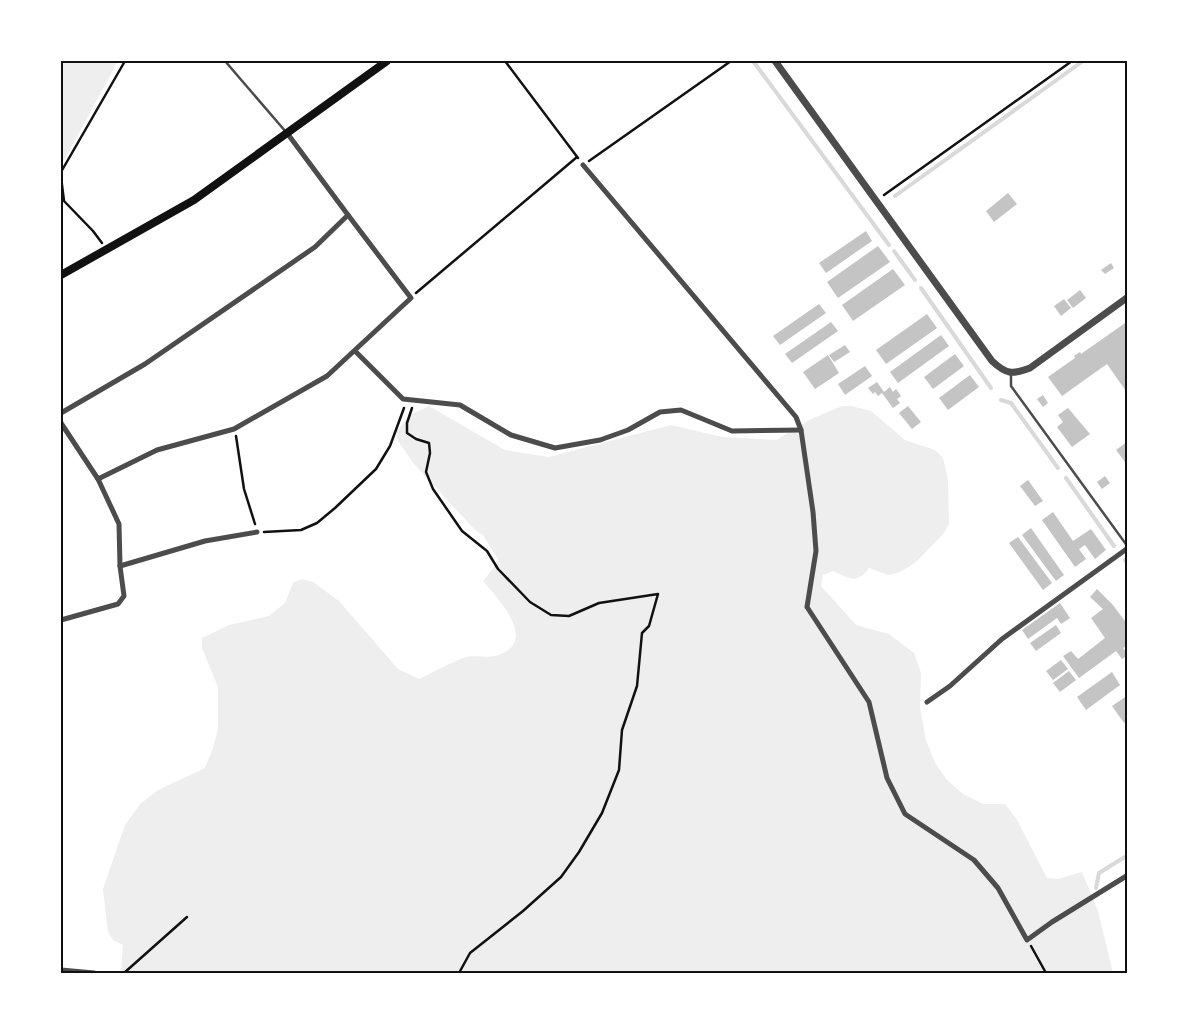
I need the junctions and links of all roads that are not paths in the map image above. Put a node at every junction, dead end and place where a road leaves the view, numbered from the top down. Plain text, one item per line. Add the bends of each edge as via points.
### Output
1 (225, 61) edge
2 (387, 61) edge
3 (775, 61) edge
4 (287, 133) junction
5 (584, 165) road end
6 (348, 215) junction
7 (61, 275) edge
8 (1128, 297) edge
9 (355, 351) junction
10 (1011, 373) junction
11 (61, 413) edge
12 (61, 423) edge
13 (802, 430) junction
14 (98, 479) junction
15 (257, 532) road end
16 (1128, 548) edge
17 (120, 566) junction
18 (61, 620) edge
19 (927, 702) dead end
20 (1128, 875) edge
21 (61, 970) edge
22 (94, 973) edge

1 - 4 lane
2 - 4 main road
3 - 10 street via 992,361
4 - 6 street
4 - 7 main road via 194,200
5 - 13 street via 796,417
6 - 9 street via 411,298
6 - 11 street via 314,247 145,364
8 - 10 street via 1030,368
9 - 13 street via 403,399 460,405 512,435 555,448 600,440 628,430 660,412 681,410 732,431
9 - 14 street via 327,376 234,429 157,450
10 - 16 lane via 1011,386
12 - 14 street
13 - 20 street via 816,551 807,607 869,702 887,778 905,814 974,860 998,888 1027,940
14 - 17 street via 119,524
15 - 17 street via 205,541
16 - 19 street via 1002,639 950,686
17 - 18 street via 124,596 118,604
21 - 22 street

